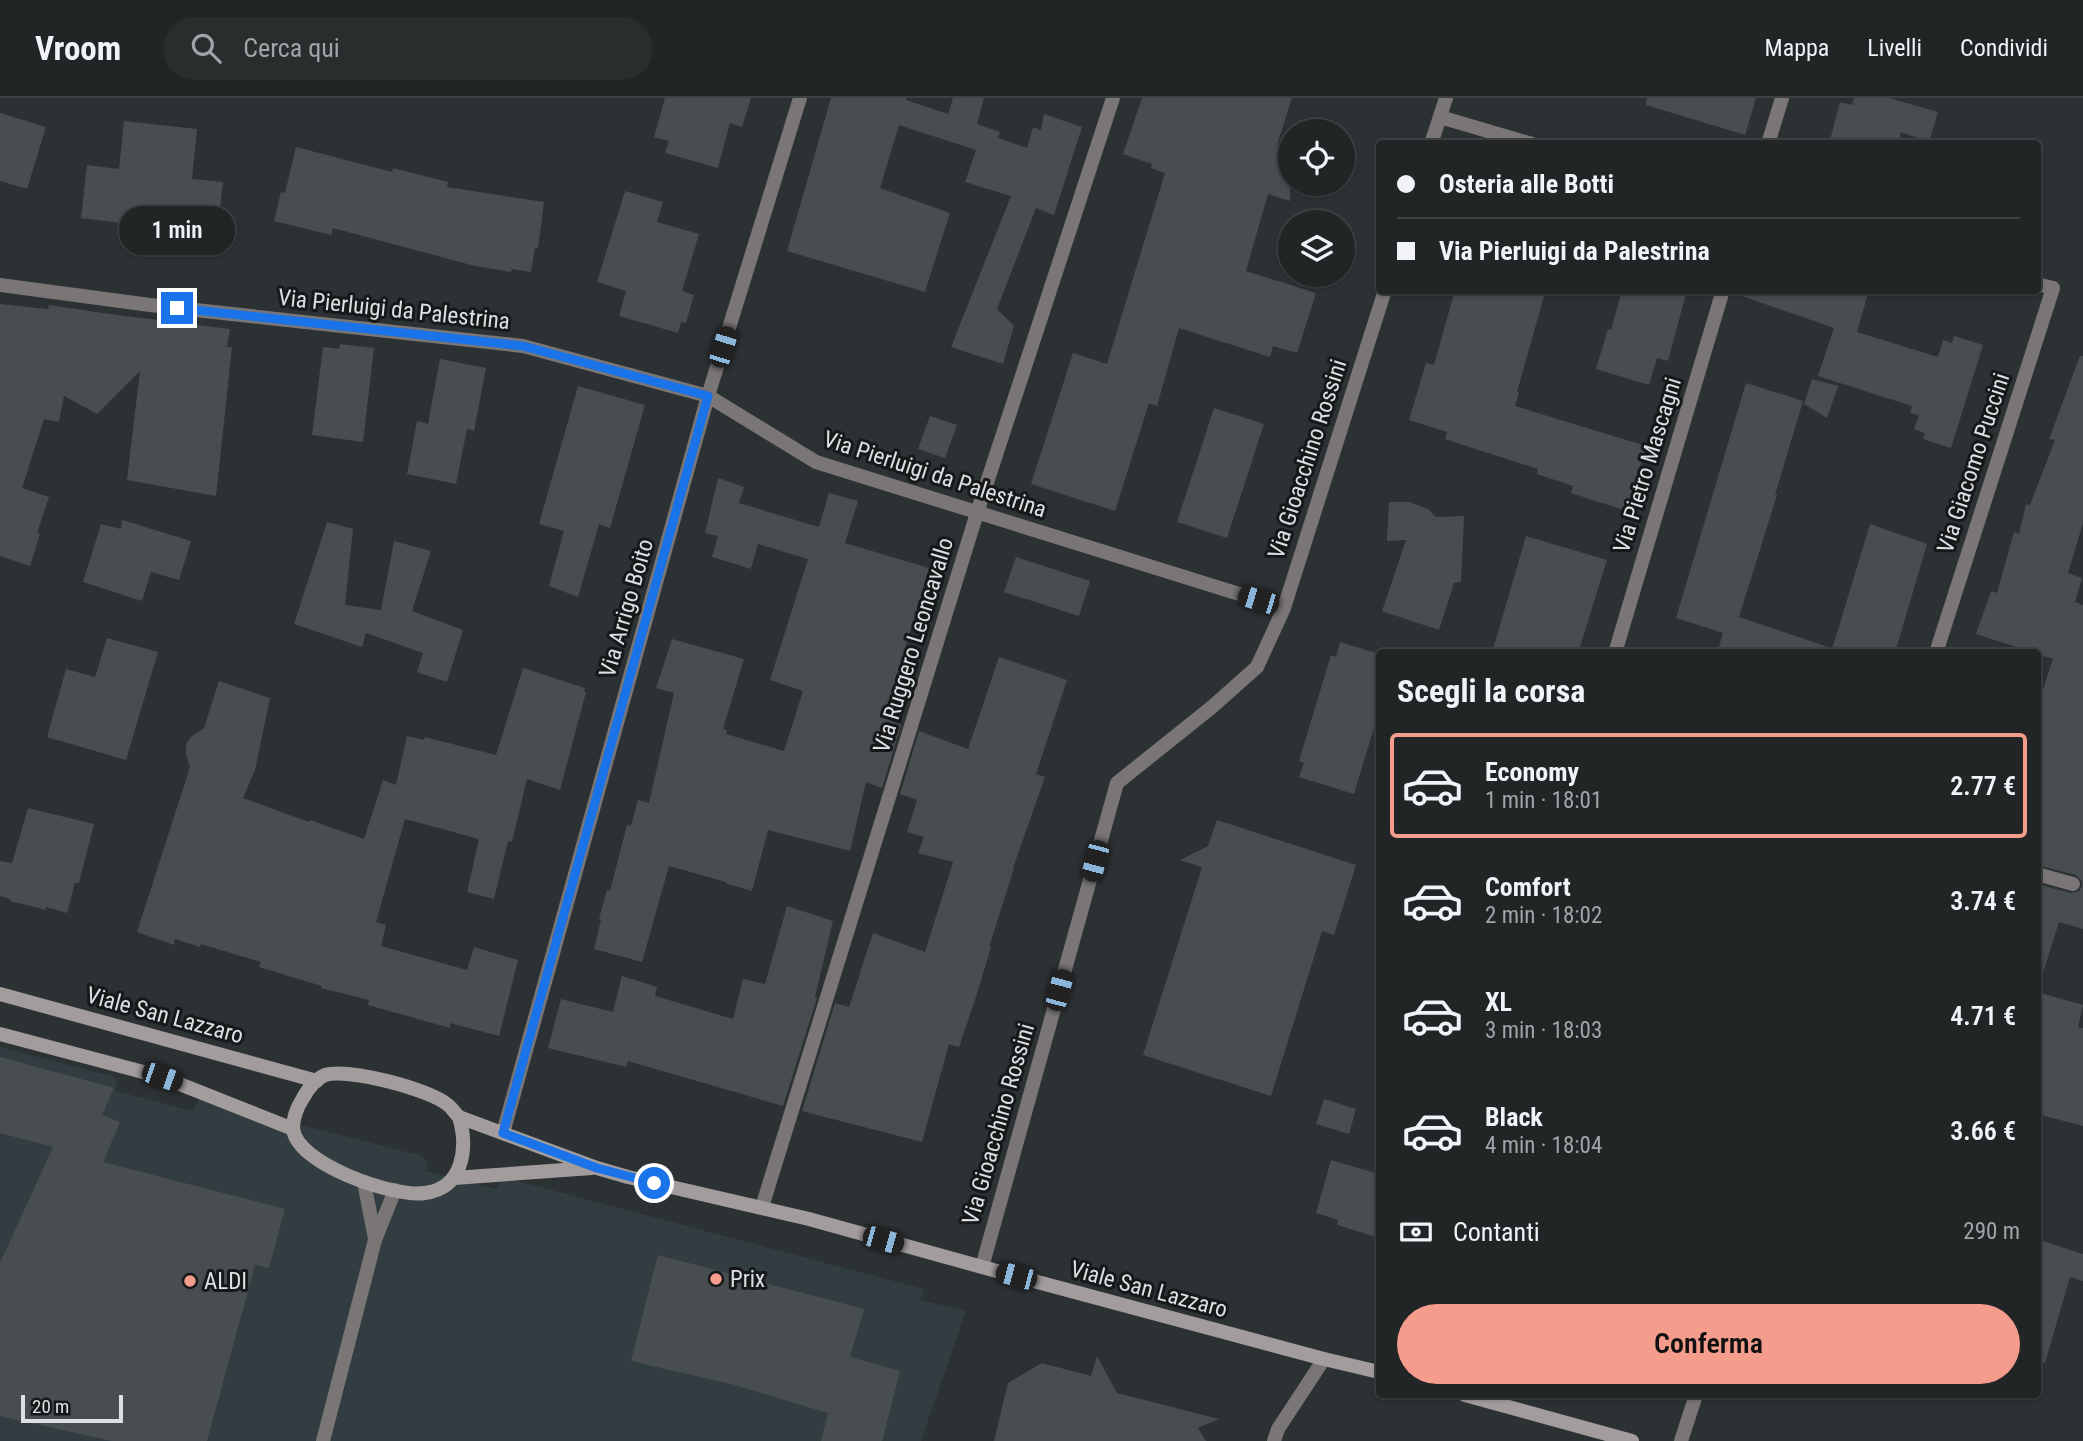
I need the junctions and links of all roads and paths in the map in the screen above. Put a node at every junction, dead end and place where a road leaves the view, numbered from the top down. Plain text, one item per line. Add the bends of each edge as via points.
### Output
1 (800, 98) edge
2 (1113, 98) edge
3 (1446, 98) edge
4 (1782, 98) edge
5 (1440, 117) junction
6 (1433, 140) edge
7 (1518, 140) edge
8 (1769, 140) edge
9 (0, 285) edge
10 (2041, 285) edge
11 (1384, 294) edge
12 (1722, 294) edge
13 (708, 396) junction
14 (977, 513) junction
15 (1284, 608) junction
16 (1616, 649) edge
17 (1937, 649) edge
18 (2041, 875) edge
19 (2073, 884) dead end
20 (0, 994) edge
21 (0, 1034) edge
22 (317, 1081) junction
23 (459, 1117) junction
24 (293, 1129) junction
25 (503, 1133) junction
26 (597, 1168) junction
27 (454, 1178) junction
28 (364, 1182) junction
29 (395, 1190) junction
30 (762, 1208) junction
31 (375, 1240) junction
32 (982, 1268) junction
33 (1324, 1359) junction
34 (1376, 1371) edge
35 (1476, 1398) edge
36 (1695, 1398) edge
37 (323, 1441) edge
38 (1274, 1441) edge
39 (1632, 1441) edge
40 (1681, 1441) edge

1 - 13 street, Via Arrigo Boito
2 - 14 street, Via Ruggero Leoncavallo
3 - 5 street
4 - 8 street
5 - 6 street
5 - 7 street
9 - 13 street, Via Pierluigi da Palestrina via 523,346
10 - 17 street, Via Giacomo Puccini via 2053,288
11 - 15 street, Via Gioacchino Rossini
12 - 16 street, Via Pietro Mascagni
13 - 14 street, Via Pierluigi da Palestrina via 816,462
13 - 25 street, Via Arrigo Boito
14 - 15 street, Via Pierluigi da Palestrina
14 - 30 street, Via Ruggero Leoncavallo
15 - 32 street, Via Gioacchino Rossini via 1257,667 1116,783
18 - 19 street
20 - 22 main road, Viale San Lazzaro
21 - 24 main road, Viale San Lazzaro via 162,1077
22 - 23 main road, Viale San Lazzaro via 345,1073 365,1076 432,1095
22 - 24 main road via 298,1106
23 - 25 main road, Viale San Lazzaro
23 - 27 main road via 464,1156
24 - 28 main road, Viale San Lazzaro via 301,1144 328,1167
25 - 26 main road, Viale San Lazzaro
26 - 27 main road, Viale San Lazzaro
26 - 30 main road, Viale San Lazzaro
27 - 29 main road, Viale San Lazzaro via 429,1193
28 - 29 main road, Viale San Lazzaro
28 - 31 street
29 - 31 street
30 - 32 main road, Viale San Lazzaro
31 - 37 street
32 - 33 main road, Viale San Lazzaro
33 - 34 main road, Viale San Lazzaro
33 - 38 street
35 - 39 main road
36 - 40 street

